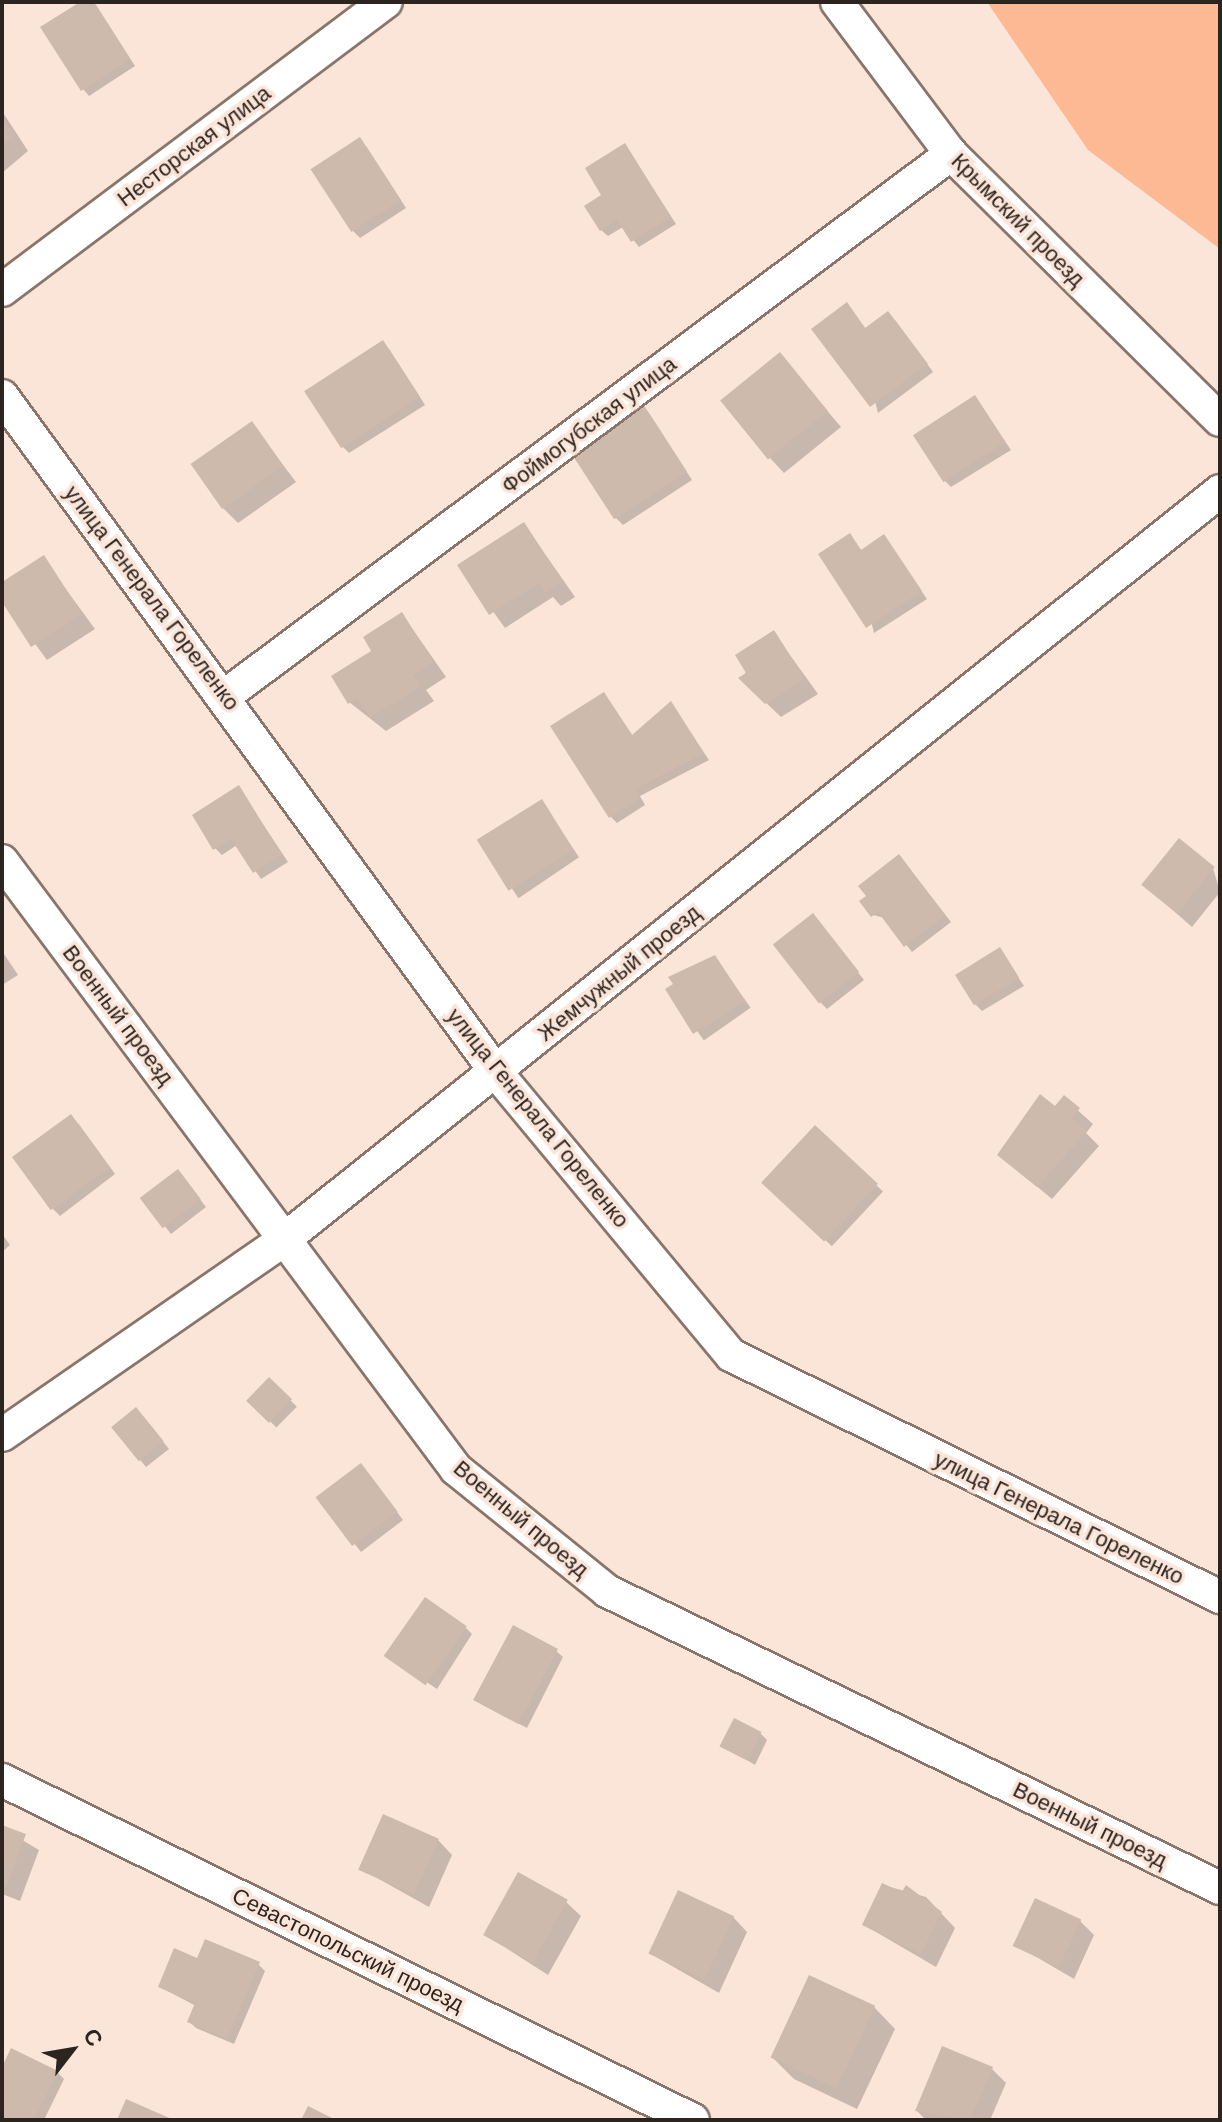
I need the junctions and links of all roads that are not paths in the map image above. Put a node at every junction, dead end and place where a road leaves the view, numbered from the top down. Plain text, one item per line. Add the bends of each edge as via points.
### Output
1 (386, 2) edge
2 (837, 2) edge
3 (951, 154) junction
4 (2, 290) edge
5 (2, 396) edge
6 (1220, 420) edge
7 (1220, 491) edge
8 (226, 695) junction
9 (2, 861) edge
10 (496, 1072) junction
11 (286, 1238) junction
12 (2, 1435) edge
13 (1220, 1597) edge
14 (2, 1780) edge
15 (1220, 1888) edge
16 (693, 2120) edge

1 - 4 street, Несторская улица
2 - 3 street, Крымский проезд
3 - 6 street, Крымский проезд
3 - 8 street, Фоймогубская улица
5 - 8 street, улица Генерала Гореленко
7 - 10 street, Жемчужный проезд
8 - 10 street, улица Генерала Гореленко
9 - 11 street, Военный проезд
10 - 11 street, Жемчужный проезд
10 - 13 street, улица Генерала Гореленко via 731,1355
11 - 12 street, Жемчужный проезд
11 - 15 street, Военный проезд via 456,1469 607,1591
14 - 16 street, Севастопольский проезд

